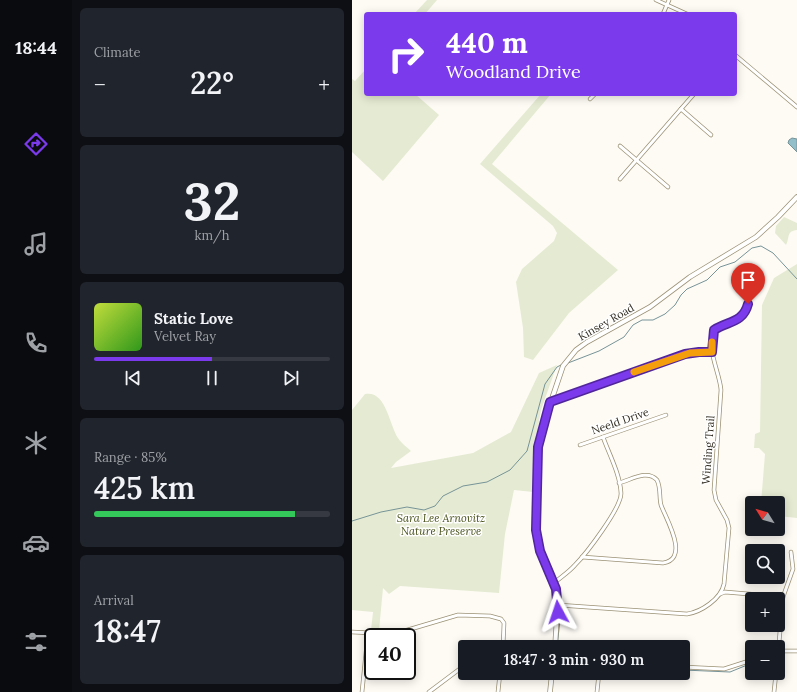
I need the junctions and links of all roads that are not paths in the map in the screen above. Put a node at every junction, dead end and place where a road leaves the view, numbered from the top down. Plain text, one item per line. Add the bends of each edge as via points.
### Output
1 (656, 0) edge
2 (669, 0) edge
3 (667, 5) junction
4 (664, 12) edge
5 (683, 12) edge
6 (737, 58) edge
7 (593, 96) edge
8 (692, 96) edge
9 (590, 99) dead end
10 (797, 107) edge
11 (681, 109) junction
12 (712, 135) dead end
13 (620, 146) dead end
14 (636, 160) junction
15 (620, 179) dead end
16 (668, 187) dead end
17 (797, 197) edge
18 (750, 287) dead end
19 (712, 352) junction
20 (550, 402) junction
21 (666, 415) dead end
22 (603, 437) junction
23 (580, 445) dead end
24 (619, 483) junction
25 (791, 552) dead end
26 (582, 557) junction
27 (554, 582) junction
28 (785, 592) edge
29 (720, 594) junction
30 (745, 594) edge
31 (558, 605) junction
32 (415, 628) edge
33 (352, 632) edge
34 (364, 633) edge
35 (504, 640) edge
36 (556, 640) edge
37 (797, 651) edge
38 (785, 652) edge
39 (745, 662) edge
40 (690, 667) edge
41 (458, 670) edge
42 (364, 672) edge
43 (499, 680) edge
44 (551, 680) edge
45 (598, 680) edge
46 (775, 680) edge
47 (362, 692) edge
48 (429, 692) edge
49 (498, 692) edge
50 (550, 692) edge
51 (597, 692) edge
52 (774, 692) edge

1 - 3 street
2 - 3 street
3 - 4 street
3 - 5 street
6 - 10 street
7 - 9 street
8 - 11 street
11 - 12 street
11 - 14 street
13 - 14 street
14 - 15 street
14 - 16 street
17 - 20 street, Kinsey Road via 756,237 690,277 650,307 586,342 567,360
18 - 19 street, Winding Trail via 748,305 743,315 713,332
19 - 20 street via 685,354
19 - 29 street, Winding Trail via 721,390 714,493 727,520 729,533 724,584
20 - 27 street, Kinsey Road via 538,447 536,530 540,551
21 - 22 street, Neeld Drive
22 - 23 street, Neeld Drive
22 - 24 street
24 - 26 street via 621,493 618,506
24 - 26 street via 646,474 657,480 661,505 675,536 673,557 663,563
25 - 28 street via 793,569
26 - 27 street
27 - 31 street, Kinsey Road
29 - 30 street
29 - 31 street via 702,609 687,614
31 - 36 street, Kinsey Road
32 - 35 street via 465,614 490,616 503,620
33 - 34 street
37 - 38 street
39 - 40 street via 724,669
41 - 48 street
42 - 47 street
43 - 49 street
44 - 50 street
45 - 51 street
46 - 52 street

